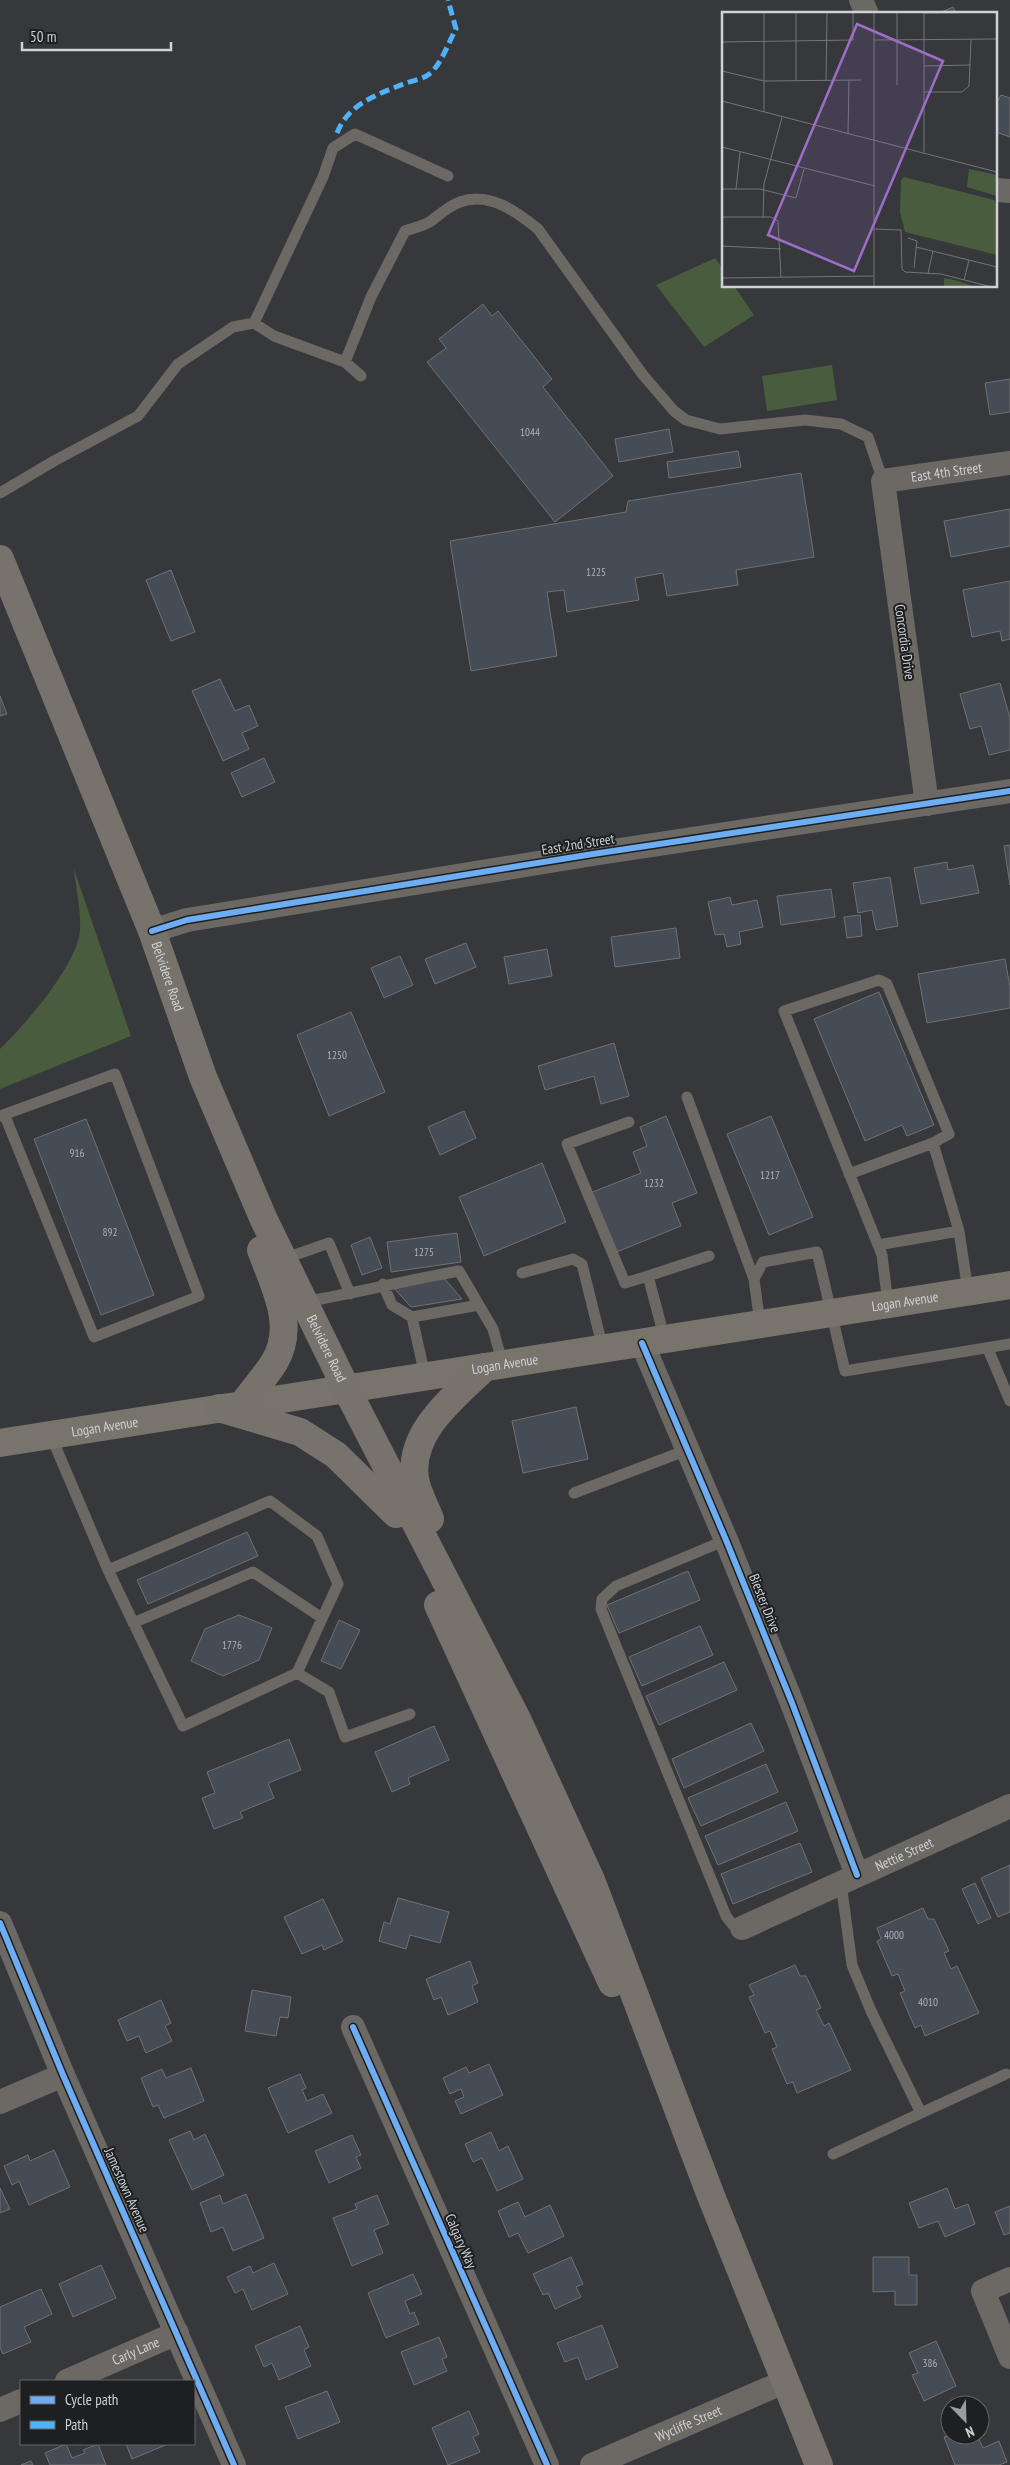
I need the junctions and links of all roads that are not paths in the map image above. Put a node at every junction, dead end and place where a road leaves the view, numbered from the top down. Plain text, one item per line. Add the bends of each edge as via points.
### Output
1 (861, 0) edge
2 (865, 12) edge
3 (448, 176) dead end
4 (254, 323) junction
5 (345, 362) junction
6 (361, 376) dead end
7 (1010, 463) edge
8 (883, 481) junction
9 (0, 493) edge
10 (0, 559) edge
11 (1010, 791) edge
12 (927, 804) junction
13 (152, 931) junction
14 (687, 1097) dead end
15 (2, 1116) edge
16 (629, 1122) dead end
17 (933, 1143) junction
18 (243, 1171) junction
19 (849, 1174) junction
20 (959, 1231) junction
21 (878, 1245) junction
22 (709, 1256) dead end
23 (283, 1259) junction
24 (522, 1273) dead end
25 (648, 1276) junction
26 (754, 1278) junction
27 (383, 1284) junction
28 (1010, 1285) edge
29 (968, 1291) junction
30 (350, 1294) junction
31 (304, 1302) junction
32 (888, 1304) junction
33 (478, 1305) junction
34 (832, 1313) junction
35 (412, 1317) junction
36 (760, 1324) junction
37 (654, 1341) junction
38 (1010, 1344) edge
39 (603, 1349) junction
40 (988, 1349) junction
41 (494, 1366) junction
42 (426, 1376) junction
43 (346, 1388) junction
44 (1010, 1401) edge
45 (231, 1406) junction
46 (50, 1434) junction
47 (0, 1442) edge
48 (688, 1450) junction
49 (574, 1492) dead end
50 (396, 1514) junction
51 (726, 1540) junction
52 (108, 1570) junction
53 (448, 1588) junction
54 (322, 1618) junction
55 (133, 1623) junction
56 (297, 1674) junction
57 (410, 1714) dead end
58 (1010, 1806) edge
59 (849, 1879) junction
60 (0, 1923) edge
61 (742, 1928) joint
62 (4, 1946) edge
63 (353, 2028) dead end
64 (1006, 2074) dead end
65 (63, 2075) junction
66 (0, 2102) edge
67 (921, 2113) junction
68 (833, 2154) dead end
69 (710, 2196) junction
70 (1010, 2279) edge
71 (177, 2333) junction
72 (1010, 2357) edge
73 (69, 2380) edge
74 (784, 2382) junction
75 (20, 2401) edge
76 (0, 2410) edge
77 (234, 2465) edge
78 (547, 2465) edge
79 (592, 2465) edge
80 (819, 2465) edge

1 - 2 street
3 - 4 lane via 355,134 333,148 323,177
4 - 5 lane via 274,336
4 - 9 lane via 233,327 185,358 138,416
5 - 6 lane
5 - 8 lane via 371,297 405,231 430,222 460,201 498,203 538,229 642,375 686,420 720,429 804,420 841,424 868,437
7 - 8 street, East 4th Street
8 - 12 street, Concordia Drive
10 - 13 main road, Belvidere Road
11 - 12 street, East 2nd Street
12 - 13 street, East 2nd Street via 188,920
13 - 18 main road, Belvidere Road via 203,1077
14 - 26 lane
15 - 15 lane via 114,1074 199,1296 94,1337
16 - 25 lane via 567,1144 625,1283
17 - 19 lane
17 - 19 lane via 949,1134 887,984 879,980 784,1011
17 - 20 lane
18 - 23 main road, Belvidere Road
18 - 45 main road via 251,1223 282,1304 285,1331 276,1360
19 - 21 lane
20 - 21 lane
20 - 29 lane
21 - 32 lane
22 - 25 lane
23 - 30 lane via 329,1243
23 - 31 main road, Belvidere Road
24 - 39 lane via 573,1259 582,1264
25 - 37 lane
26 - 34 lane via 763,1262 817,1252
26 - 36 lane
27 - 30 lane
27 - 33 lane via 459,1271
27 - 35 lane via 392,1304
28 - 29 main road, Logan Avenue
29 - 32 main road, Logan Avenue
30 - 31 lane
31 - 43 main road, Belvidere Road
32 - 34 main road, Logan Avenue
33 - 35 lane
33 - 41 lane via 493,1329
34 - 36 main road, Logan Avenue
34 - 40 lane via 845,1371
35 - 42 lane
36 - 37 main road, Logan Avenue
37 - 39 main road, Logan Avenue
37 - 48 street, Biester Drive
38 - 40 lane
39 - 41 main road, Logan Avenue
40 - 44 lane
41 - 42 main road, Logan Avenue
41 - 53 main road via 426,1427 416,1458 415,1479 442,1549
42 - 43 main road, Logan Avenue
43 - 45 main road, Logan Avenue
43 - 50 main road
43 - 53 main road
45 - 46 main road, Logan Avenue
45 - 50 main road via 300,1432 336,1454
46 - 47 main road, Logan Avenue
46 - 52 lane
48 - 49 lane
48 - 51 street, Biester Drive
50 - 69 main road
51 - 59 street, Biester Drive via 792,1703
51 - 61 lane via 616,1586 602,1599 601,1609 726,1916 732,1925
52 - 54 lane via 270,1501 318,1536 338,1584
52 - 55 lane
53 - 69 main road via 518,1721 591,1880
54 - 55 lane via 253,1572
54 - 56 lane
55 - 56 lane via 182,1726
56 - 57 lane via 329,1692 345,1737
58 - 59 street, Nettie Street
59 - 61 street, Nettie Street
59 - 67 lane via 852,1965
60 - 62 street, Jamestown Avenue
62 - 65 street, Jamestown Avenue
63 - 78 street, Calgary Way
64 - 67 lane
65 - 66 street
65 - 71 street, Jamestown Avenue
67 - 68 lane
69 - 74 main road
70 - 72 street via 983,2291
71 - 73 street, Carly Lane
71 - 77 street, Jamestown Avenue
74 - 79 street, Wycliffe Street
74 - 80 main road
75 - 76 street

